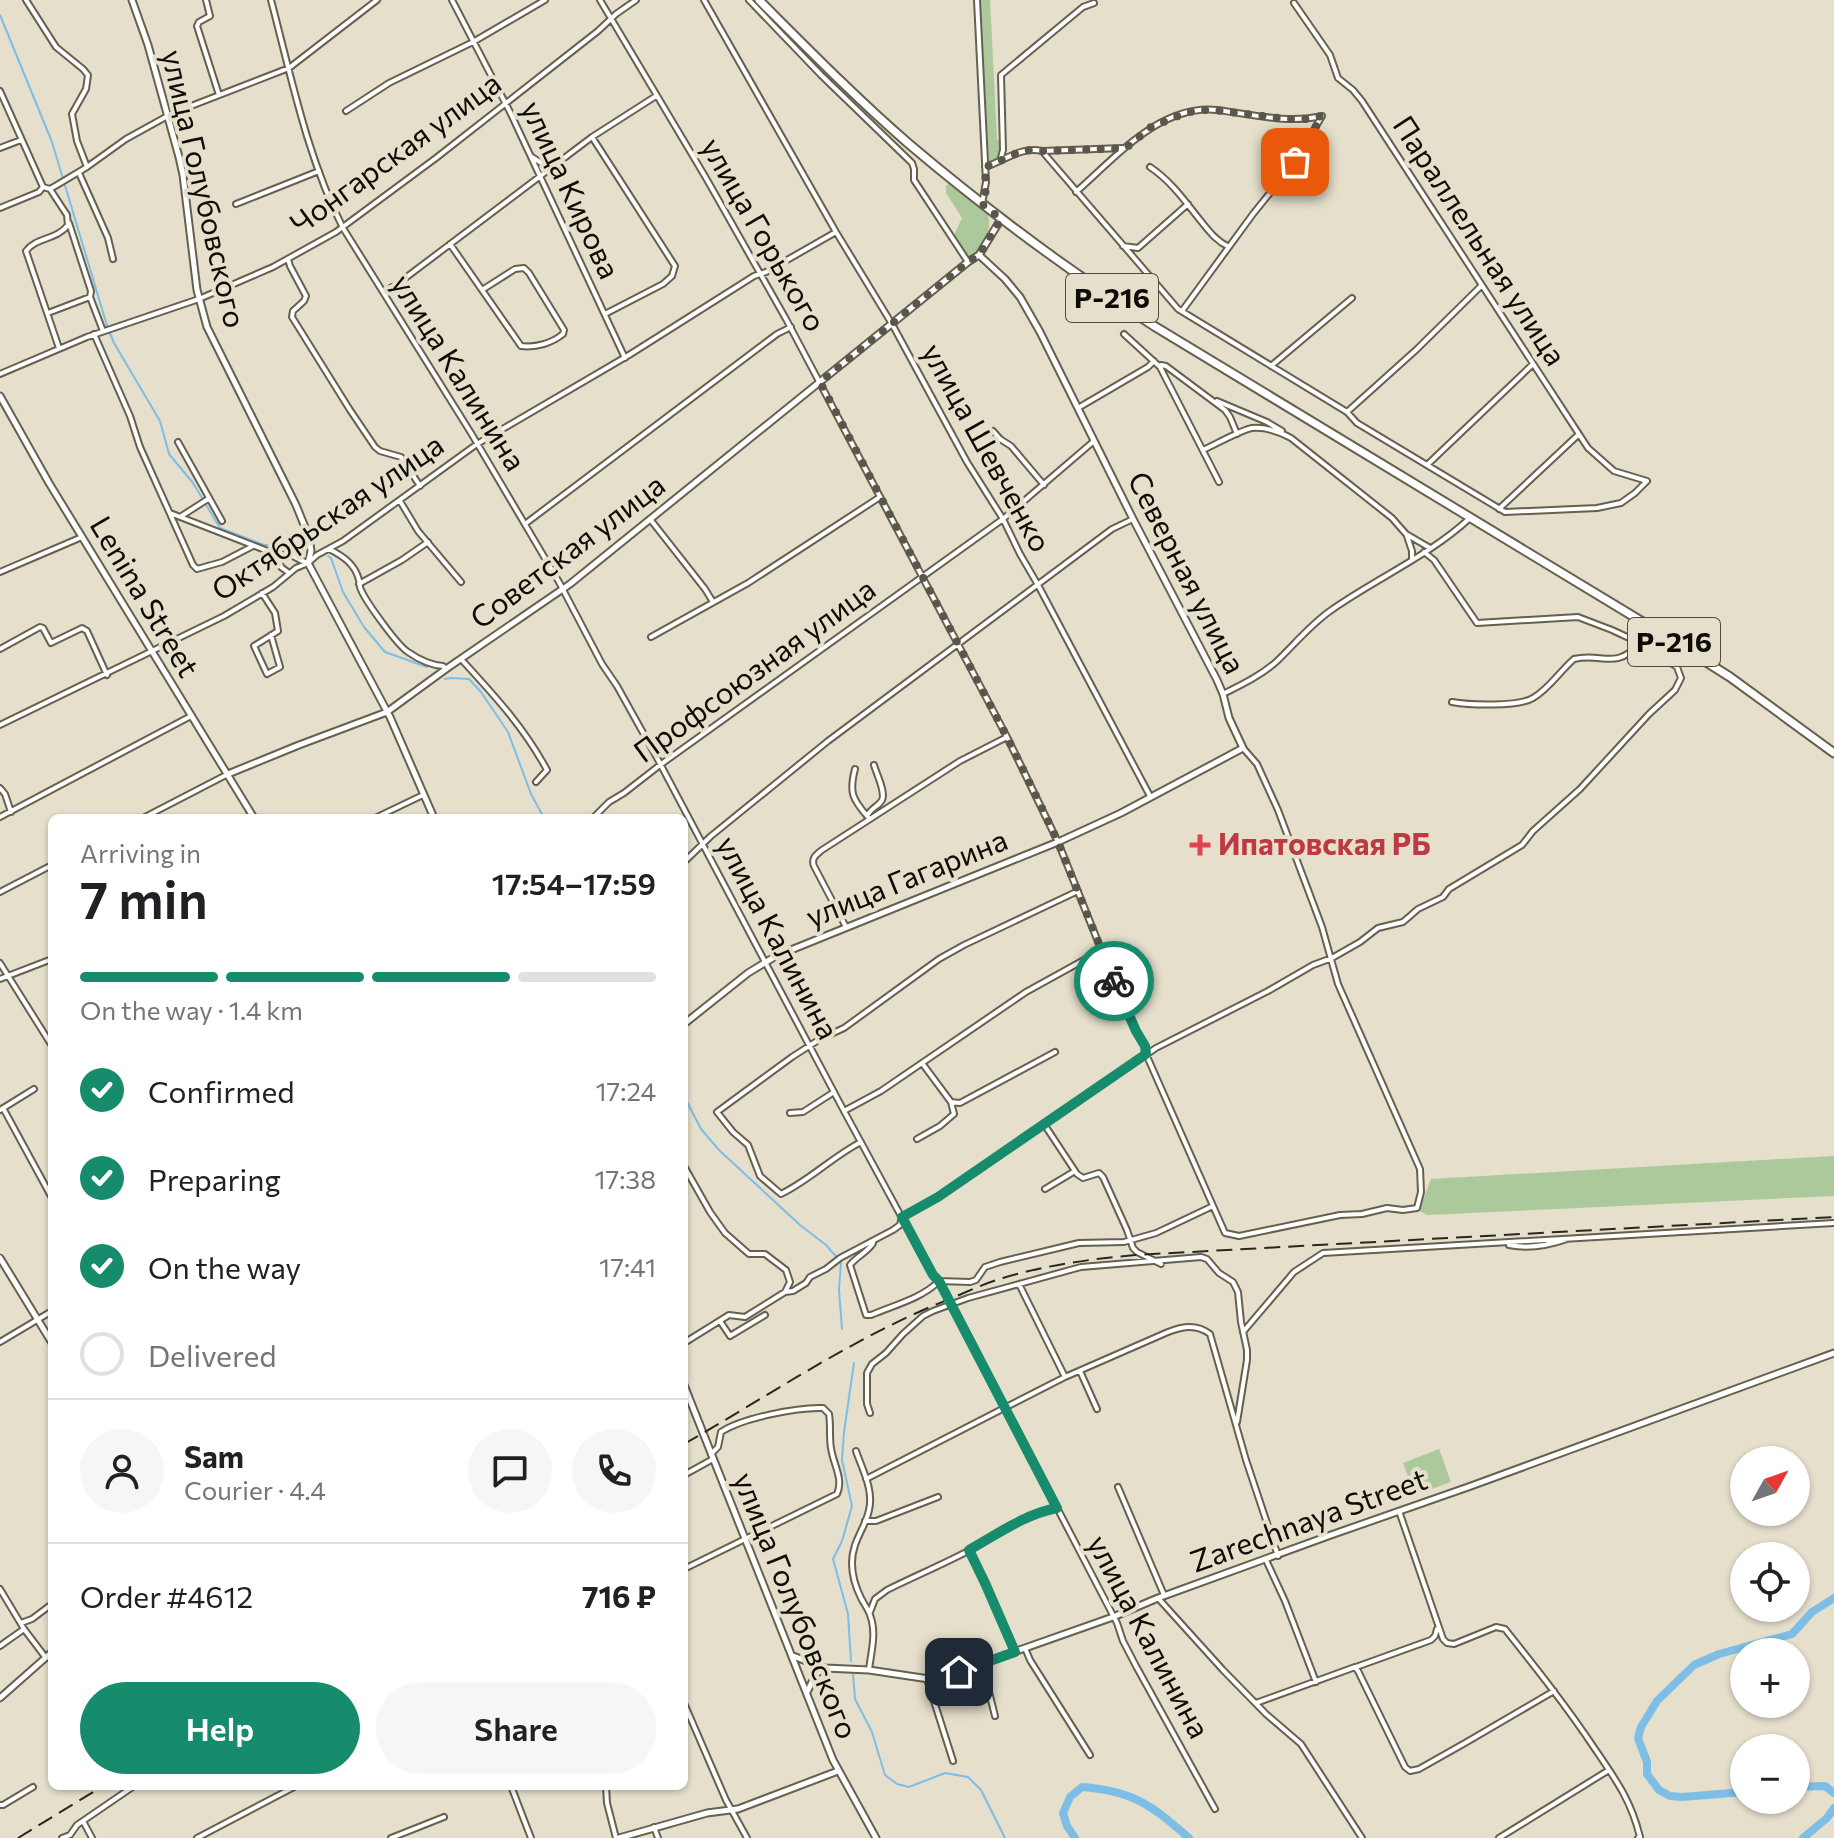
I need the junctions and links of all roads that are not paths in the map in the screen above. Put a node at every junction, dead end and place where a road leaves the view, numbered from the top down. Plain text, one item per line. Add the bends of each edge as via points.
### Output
1 (26, 0) edge
2 (132, 0) edge
3 (206, 0) edge
4 (271, 0) edge
5 (377, 0) edge
6 (452, 0) edge
7 (545, 0) edge
8 (600, 0) edge
9 (636, 0) edge
10 (704, 0) edge
11 (749, 0) edge
12 (759, 0) edge
13 (977, 0) edge
14 (1094, 3) dead end
15 (1294, 3) dead end
16 (611, 19) junction
17 (473, 42) junction
18 (289, 68) junction
19 (0, 91) edge
20 (219, 95) junction
21 (656, 96) junction
22 (506, 104) junction
23 (346, 111) dead end
24 (167, 115) junction
25 (592, 137) junction
26 (21, 140) junction
27 (0, 148) edge
28 (1126, 148) junction
29 (1042, 151) junction
30 (531, 155) junction
31 (1000, 161) junction
32 (554, 165) junction
33 (87, 167) junction
34 (985, 167) junction
35 (1150, 167) dead end
36 (319, 171) junction
37 (79, 173) junction
38 (540, 176) junction
39 (43, 187) junction
40 (50, 189) junction
41 (1076, 192) junction
42 (236, 204) dead end
43 (982, 204) junction
44 (1188, 204) junction
45 (0, 208) edge
46 (1001, 219) junction
47 (68, 220) junction
48 (343, 228) junction
49 (836, 232) junction
50 (450, 244) junction
51 (1123, 246) junction
52 (1229, 247) junction
53 (979, 255) junction
54 (113, 259) dead end
55 (288, 259) junction
56 (968, 262) junction
57 (759, 274) junction
58 (1481, 286) junction
59 (482, 290) junction
60 (383, 292) junction
61 (90, 297) junction
62 (1352, 298) dead end
63 (199, 299) junction
64 (1182, 311) junction
65 (48, 313) junction
66 (605, 314) junction
67 (892, 324) junction
68 (791, 327) junction
69 (102, 331) junction
70 (94, 334) junction
71 (1124, 334) dead end
72 (59, 348) junction
73 (625, 358) junction
74 (1156, 363) junction
75 (1533, 364) junction
76 (1271, 366) junction
77 (0, 374) edge
78 (820, 382) junction
79 (0, 396) edge
80 (1208, 397) junction
81 (1078, 408) junction
82 (1347, 412) junction
83 (993, 431) dead end
84 (1237, 434) junction
85 (1578, 435) junction
86 (1291, 438) junction
87 (1094, 441) junction
88 (178, 442) dead end
89 (477, 444) junction
90 (1203, 450) junction
91 (1427, 465) junction
92 (1219, 482) dead end
93 (1044, 485) junction
94 (420, 486) junction
95 (880, 497) junction
96 (209, 499) junction
97 (400, 501) junction
98 (1499, 509) junction
99 (170, 513) junction
100 (180, 517) junction
101 (1470, 518) junction
102 (650, 519) junction
103 (1003, 519) junction
104 (1133, 519) junction
105 (222, 521) dead end
106 (525, 524) junction
107 (1406, 534) junction
108 (82, 537) junction
109 (428, 542) junction
110 (253, 546) junction
111 (1430, 548) junction
112 (329, 549) junction
113 (1424, 552) junction
114 (278, 555) junction
115 (1412, 559) junction
116 (308, 563) junction
117 (0, 572) edge
118 (290, 574) junction
119 (922, 578) junction
120 (359, 581) junction
121 (461, 582) dead end
122 (1038, 585) junction
123 (562, 589) junction
124 (262, 593) junction
125 (713, 602) junction
126 (1651, 627) junction
127 (271, 635) junction
128 (651, 637) dead end
129 (1640, 643) junction
130 (957, 644) junction
131 (0, 649) edge
132 (152, 652) junction
133 (461, 659) junction
134 (446, 669) junction
135 (107, 675) junction
136 (1223, 694) junction
137 (1452, 702) dead end
138 (387, 712) junction
139 (191, 716) junction
140 (0, 725) edge
141 (1007, 737) junction
142 (1243, 748) junction
143 (1834, 753) edge
144 (660, 765) junction
145 (874, 765) dead end
146 (855, 769) dead end
147 (228, 774) junction
148 (536, 782) dead end
149 (0, 788) edge
150 (883, 794) junction
151 (423, 795) junction
152 (1151, 797) junction
153 (891, 804) junction
154 (11, 812) junction
155 (151, 814) edge
156 (252, 814) edge
157 (383, 814) edge
158 (432, 814) edge
159 (597, 814) edge
160 (686, 814) edge
161 (0, 817) edge
162 (688, 817) edge
163 (868, 817) junction
164 (1058, 842) junction
165 (703, 845) junction
166 (688, 858) edge
167 (48, 867) edge
168 (1078, 891) junction
169 (0, 892) edge
170 (846, 927) junction
171 (1102, 950) junction
172 (1332, 958) junction
173 (48, 961) edge
174 (765, 962) junction
175 (0, 963) edge
176 (8, 977) junction
177 (0, 979) edge
178 (688, 1021) edge
179 (48, 1040) edge
180 (810, 1046) junction
181 (1055, 1052) dead end
182 (1146, 1054) junction
183 (922, 1063) junction
184 (34, 1089) dead end
185 (834, 1092) junction
186 (951, 1102) junction
187 (2, 1109) edge
188 (844, 1111) junction
189 (790, 1113) dead end
190 (1044, 1124) junction
191 (917, 1139) dead end
192 (861, 1142) junction
193 (1075, 1171) junction
194 (688, 1172) edge
195 (1045, 1189) dead end
196 (48, 1191) edge
197 (1213, 1206) junction
198 (902, 1217) junction
199 (1834, 1223) edge
200 (874, 1240) junction
201 (1131, 1240) junction
202 (0, 1258) edge
203 (1154, 1260) junction
204 (1161, 1264) dead end
205 (939, 1281) junction
206 (1019, 1284) junction
207 (785, 1292) junction
208 (952, 1305) junction
209 (48, 1314) edge
210 (765, 1315) dead end
211 (745, 1317) junction
212 (38, 1320) junction
213 (720, 1321) junction
214 (749, 1324) junction
215 (1243, 1332) junction
216 (48, 1336) edge
217 (688, 1341) edge
218 (0, 1342) edge
219 (1834, 1353) edge
220 (1080, 1371) junction
221 (1065, 1377) junction
222 (688, 1395) edge
223 (1005, 1408) junction
224 (1097, 1409) dead end
225 (870, 1413) dead end
226 (1236, 1424) junction
227 (856, 1451) dead end
228 (712, 1456) junction
229 (688, 1472) edge
230 (866, 1479) junction
231 (1118, 1487) dead end
232 (938, 1497) dead end
233 (1057, 1508) junction
234 (1399, 1511) junction
235 (865, 1521) junction
236 (746, 1540) junction
237 (969, 1550) junction
238 (1278, 1556) junction
239 (1266, 1560) junction
240 (688, 1567) edge
241 (0, 1589) edge
242 (861, 1597) junction
243 (1161, 1597) junction
244 (875, 1599) junction
245 (48, 1607) edge
246 (870, 1612) junction
247 (1113, 1617) junction
248 (21, 1623) junction
249 (1438, 1625) junction
250 (24, 1629) junction
251 (0, 1646) edge
252 (1025, 1648) junction
253 (1015, 1652) junction
254 (793, 1656) junction
255 (46, 1658) joint
256 (982, 1664) junction
257 (1353, 1667) junction
258 (825, 1668) junction
259 (869, 1670) junction
260 (927, 1679) junction
261 (1316, 1682) junction
262 (1554, 1690) junction
263 (807, 1692) junction
264 (0, 1698) edge
265 (1256, 1703) junction
266 (688, 1712) edge
267 (995, 1716) dead end
268 (1090, 1755) dead end
269 (953, 1761) dead end
270 (1610, 1770) junction
271 (838, 1771) junction
272 (33, 1787) dead end
273 (128, 1790) edge
274 (288, 1790) edge
275 (513, 1790) edge
276 (606, 1790) edge
277 (0, 1805) edge
278 (1215, 1809) dead end
279 (731, 1810) junction
280 (444, 1817) dead end
281 (83, 1821) junction
282 (654, 1827) junction
283 (62, 1838) edge
284 (92, 1838) edge
285 (197, 1838) edge
286 (391, 1838) edge
287 (531, 1838) edge
288 (617, 1838) edge
289 (658, 1838) edge
290 (747, 1838) edge
291 (876, 1838) edge
292 (1362, 1838) edge
293 (1499, 1838) edge
294 (1639, 1838) edge

1 - 33 street via 56,47 88,75 72,114
2 - 24 street, улица Голубовского
3 - 20 street via 210,16 197,26
4 - 18 street, улица Калинина
5 - 18 street
6 - 17 street, улица Кирова
7 - 17 street
8 - 16 street, улица Горького
9 - 16 street, Чонгарская улица
10 - 49 street, улица Шевченко
11 - 56 street via 912,163 914,180
12 - 43 highway, Р-216 via 886,124
13 - 34 street
14 - 31 street via 1001,75
15 - 58 street, Параллельная улица via 1330,55 1338,78 1366,108
16 - 21 street, улица Горького
16 - 22 street, Чонгарская улица
17 - 22 street, улица Кирова
17 - 23 street via 389,83
18 - 20 street
18 - 36 street, улица Калинина
19 - 26 street
20 - 24 street
21 - 25 street
21 - 57 street, улица Горького
22 - 30 street, улица Кирова
22 - 48 street, Чонгарская улица
24 - 33 street
24 - 63 street, улица Голубовского via 183,175
25 - 32 street
25 - 66 street via 675,266 663,284
26 - 27 street
26 - 39 street
28 - 29 street
28 - 41 street
28 - 52 street via 1151,127 1200,110 1287,119 1322,116 1295,162
29 - 31 street via 1022,151
29 - 41 street
30 - 32 street
30 - 38 street, улица Кирова
31 - 34 street
32 - 38 street
33 - 37 street
34 - 43 street
35 - 44 street
36 - 42 street
36 - 48 street, улица Калинина
37 - 40 street
37 - 54 street
38 - 50 street
38 - 66 street, улица Кирова
39 - 40 street
39 - 45 street
40 - 47 street
41 - 51 street
43 - 46 highway, Р-216
44 - 51 street via 1138,248
44 - 52 street
46 - 53 street
46 - 101 highway, Р-216 via 1154,326
47 - 61 street
47 - 65 street via 62,233 26,251
48 - 55 street, Чонгарская улица
48 - 60 street, улица Калинина
49 - 57 street, Октябрьская улица
49 - 67 street, улица Шевченко
50 - 59 street
50 - 60 street
51 - 64 street
52 - 64 street
53 - 56 street, Советская улица
53 - 81 street, Северная улица via 1020,297
55 - 63 street, Чонгарская улица
55 - 94 street via 306,296 292,317 375,447 401,457
56 - 67 street, Советская улица
57 - 68 street, улица Горького
57 - 73 street, Октябрьская улица
58 - 75 street, Параллельная улица
58 - 82 street
59 - 59 street via 521,346 548,344 563,334 524,268
60 - 89 street, улица Калинина
61 - 65 street
61 - 69 street
62 - 76 street
63 - 69 street, Чонгарская улица
63 - 116 street, улица Голубовского via 223,362 296,505 309,537
64 - 76 street
65 - 72 street
66 - 73 street, улица Кирова
67 - 78 street, Советская улица
67 - 103 street, улица Шевченко
68 - 78 street, улица Горького
68 - 106 street
69 - 70 street
70 - 72 street
70 - 99 street
71 - 74 street
72 - 77 street
73 - 89 street, Октябрьская улица
74 - 80 street
74 - 81 street
74 - 90 street
75 - 85 street, Параллельная улица
75 - 91 street
76 - 82 street
78 - 95 street, улица Горького
78 - 102 street, Советская улица
79 - 108 street, Lenina Street
80 - 84 street via 1225,410
80 - 86 street
81 - 87 street, Северная улица
82 - 91 street
83 - 93 street
84 - 86 street via 1253,428
84 - 90 street
85 - 98 street
85 - 98 street, Параллельная улица via 1614,471 1647,481 1621,503 1597,508 1516,513
86 - 107 street
87 - 93 street, Профсоюзная улица
87 - 104 street, Северная улица
88 - 96 street
89 - 94 street, Октябрьская улица
89 - 106 street, улица Калинина
90 - 92 street
91 - 98 street
93 - 103 street, Профсоюзная улица
94 - 97 street, Октябрьская улица
95 - 119 street, улица Горького
95 - 125 street
96 - 100 street
96 - 105 street
97 - 109 street
97 - 112 street, Октябрьская улица
99 - 100 street
99 - 110 street via 197,569
100 - 110 street
101 - 111 street
101 - 126 highway, Р-216
102 - 123 street, Советская улица
102 - 125 street
103 - 119 street, Профсоюзная улица
103 - 122 street, улица Шевченко
104 - 122 street
104 - 136 street, Северная улица
106 - 123 street, улица Калинина
107 - 111 street
107 - 115 street
108 - 117 street
108 - 132 street, Lenina Street
109 - 120 street
109 - 121 street
110 - 114 street
111 - 113 street
112 - 116 street, Октябрьская улица
112 - 120 street via 347,559
113 - 115 street
113 - 129 street via 1477,623 1578,617
114 - 116 street
114 - 118 street
115 - 136 street via 1328,613 1256,677
116 - 118 street, Октябрьская улица
116 - 138 street, улица Голубовского
118 - 124 street, Октябрьская улица
119 - 130 street, улица Горького
119 - 144 street, Профсоюзная улица
120 - 134 street via 373,612 407,652
122 - 130 street
122 - 152 street, улица Шевченко
123 - 133 street, Советская улица
123 - 144 street, улица Калинина
124 - 127 street via 275,613 278,631
124 - 132 street, Октябрьская улица
125 - 128 street
126 - 129 street
126 - 143 highway, Р-216
127 - 127 street via 254,646 267,674 280,667
129 - 137 street via 1621,658 1574,659 1527,701
129 - 172 street via 1677,667 1680,683 1580,789 1516,849 1403,922 1378,928
130 - 141 street, улица Горького
130 - 165 street
131 - 135 street via 40,627 51,643 82,628
132 - 135 street, Октябрьская улица
132 - 139 street, Lenina Street
133 - 134 street, Советская улица
133 - 148 street via 499,699 539,755 547,770
134 - 138 street, Советская улица
135 - 140 street, Октябрьская улица
136 - 142 street, Северная улица
138 - 147 street, Советская улица
138 - 151 street, улица Голубовского
139 - 147 street, Lenina Street
139 - 154 street
141 - 153 street
141 - 164 street, улица Горького
142 - 152 street, улица Гагарина
142 - 172 street, Северная улица via 1264,778
144 - 159 street, Профсоюзная улица
144 - 160 street, улица Калинина
145 - 150 street
146 - 163 street via 852,790
147 - 155 street, Советская улица
147 - 156 street, Lenina Street
149 - 154 street
150 - 153 street
150 - 163 street
151 - 157 street
151 - 158 street, улица Голубовского
152 - 164 street, улица Гагарина
153 - 163 street
154 - 161 street
162 - 165 street, улица Калинина
163 - 170 street via 813,859
164 - 168 street, улица Горького
164 - 170 street, улица Гагарина
165 - 166 street
165 - 174 street, улица Калинина
167 - 169 street
168 - 171 street, улица Горького
168 - 180 street via 939,959 844,1028
170 - 174 street, улица Гагарина
171 - 182 street, улица Горького
171 - 183 street via 1026,992
172 - 182 street
172 - 197 street, улица Горького via 1338,984 1422,1174 1417,1208 1340,1215 1239,1236 1225,1233
173 - 176 street
174 - 178 street, улица Гагарина
174 - 180 street, улица Калинина
175 - 176 street
176 - 177 street
176 - 179 street
180 - 185 street, улица Калинина
180 - 192 street via 717,1112 748,1145 760,1176 781,1194
181 - 186 street via 960,1103
182 - 190 street
182 - 197 street, улица Горького
183 - 186 street
183 - 188 street
184 - 187 street
185 - 188 street, улица Калинина
185 - 189 street via 803,1112
186 - 191 street via 954,1114 949,1120
187 - 196 street
188 - 192 street, улица Калинина
190 - 193 street
190 - 198 street
192 - 198 street, улица Калинина
193 - 195 street
193 - 201 street via 1083,1178 1099,1173 1103,1177
194 - 207 street via 725,1233 749,1254 765,1254 786,1270 790,1282
197 - 201 street
198 - 200 street via 900,1225
198 - 205 street, улица Калинина
199 - 215 street via 1571,1238 1539,1247 1502,1243 1323,1253 1294,1272
200 - 205 street via 850,1265 866,1315 911,1299
200 - 207 street
201 - 203 street via 1137,1252
201 - 205 street via 1079,1243 985,1267 970,1282
202 - 212 street
203 - 204 street
203 - 206 street via 1081,1267
203 - 215 street via 1207,1259 1238,1292
205 - 208 street, улица Калинина
206 - 208 street
206 - 221 street
207 - 211 street
208 - 223 street, улица Калинина
208 - 225 street via 923,1316 872,1364 867,1373
209 - 212 street
210 - 214 street
211 - 213 street via 729,1315
211 - 214 street
212 - 216 street
212 - 218 street
213 - 214 street via 730,1336
213 - 217 street
215 - 226 street via 1247,1360
219 - 234 street, Zarechnaya Street
220 - 221 street
220 - 224 street
220 - 226 street via 1178,1328 1200,1328 1210,1334
221 - 223 street
222 - 228 street, улица Голубовского
223 - 230 street
223 - 233 street, улица Калинина
226 - 238 street
227 - 230 street
228 - 229 street
228 - 236 street, улица Голубовского
228 - 236 street via 721,1432 729,1427 775,1413 823,1408 829,1414 830,1447 840,1483 837,1494
230 - 235 street via 871,1500
231 - 243 street
232 - 235 street
233 - 237 street
233 - 247 street, улица Калинина
234 - 238 street, Zarechnaya Street
234 - 249 street
235 - 242 street via 852,1562
236 - 240 street
236 - 254 street, улица Голубовского
237 - 244 street
237 - 253 street
238 - 239 street, Zarechnaya Street
239 - 243 street, Zarechnaya Street
239 - 261 street
241 - 248 street
242 - 244 street
242 - 246 street
243 - 247 street, Zarechnaya Street
243 - 265 street via 1185,1630
244 - 246 street
245 - 248 street
246 - 259 street
247 - 252 street, Zarechnaya Street
247 - 278 street, улица Калинина
248 - 250 street
249 - 257 street via 1431,1640
249 - 262 street via 1444,1641 1452,1644 1503,1628
250 - 251 street
250 - 255 street
252 - 253 street, Zarechnaya Street
252 - 268 street
253 - 256 street, Zarechnaya Street
254 - 258 street, Zarechnaya Street
254 - 263 street, улица Голубовского
255 - 264 street
256 - 260 street, Zarechnaya Street
256 - 267 street
257 - 261 street
257 - 262 street via 1410,1771
258 - 259 street, Zarechnaya Street
258 - 263 street
259 - 260 street, Zarechnaya Street
260 - 269 street
261 - 265 street
262 - 270 street
263 - 271 street, улица Голубовского
265 - 292 street via 1301,1744
266 - 279 street
270 - 293 street
270 - 294 street via 1627,1797
271 - 279 street
271 - 291 street, улица Голубовского
272 - 277 street
273 - 281 street
274 - 285 street
275 - 287 street
276 - 288 street
279 - 282 street
279 - 290 street
280 - 286 street
281 - 283 street
281 - 284 street
282 - 288 street
282 - 289 street

